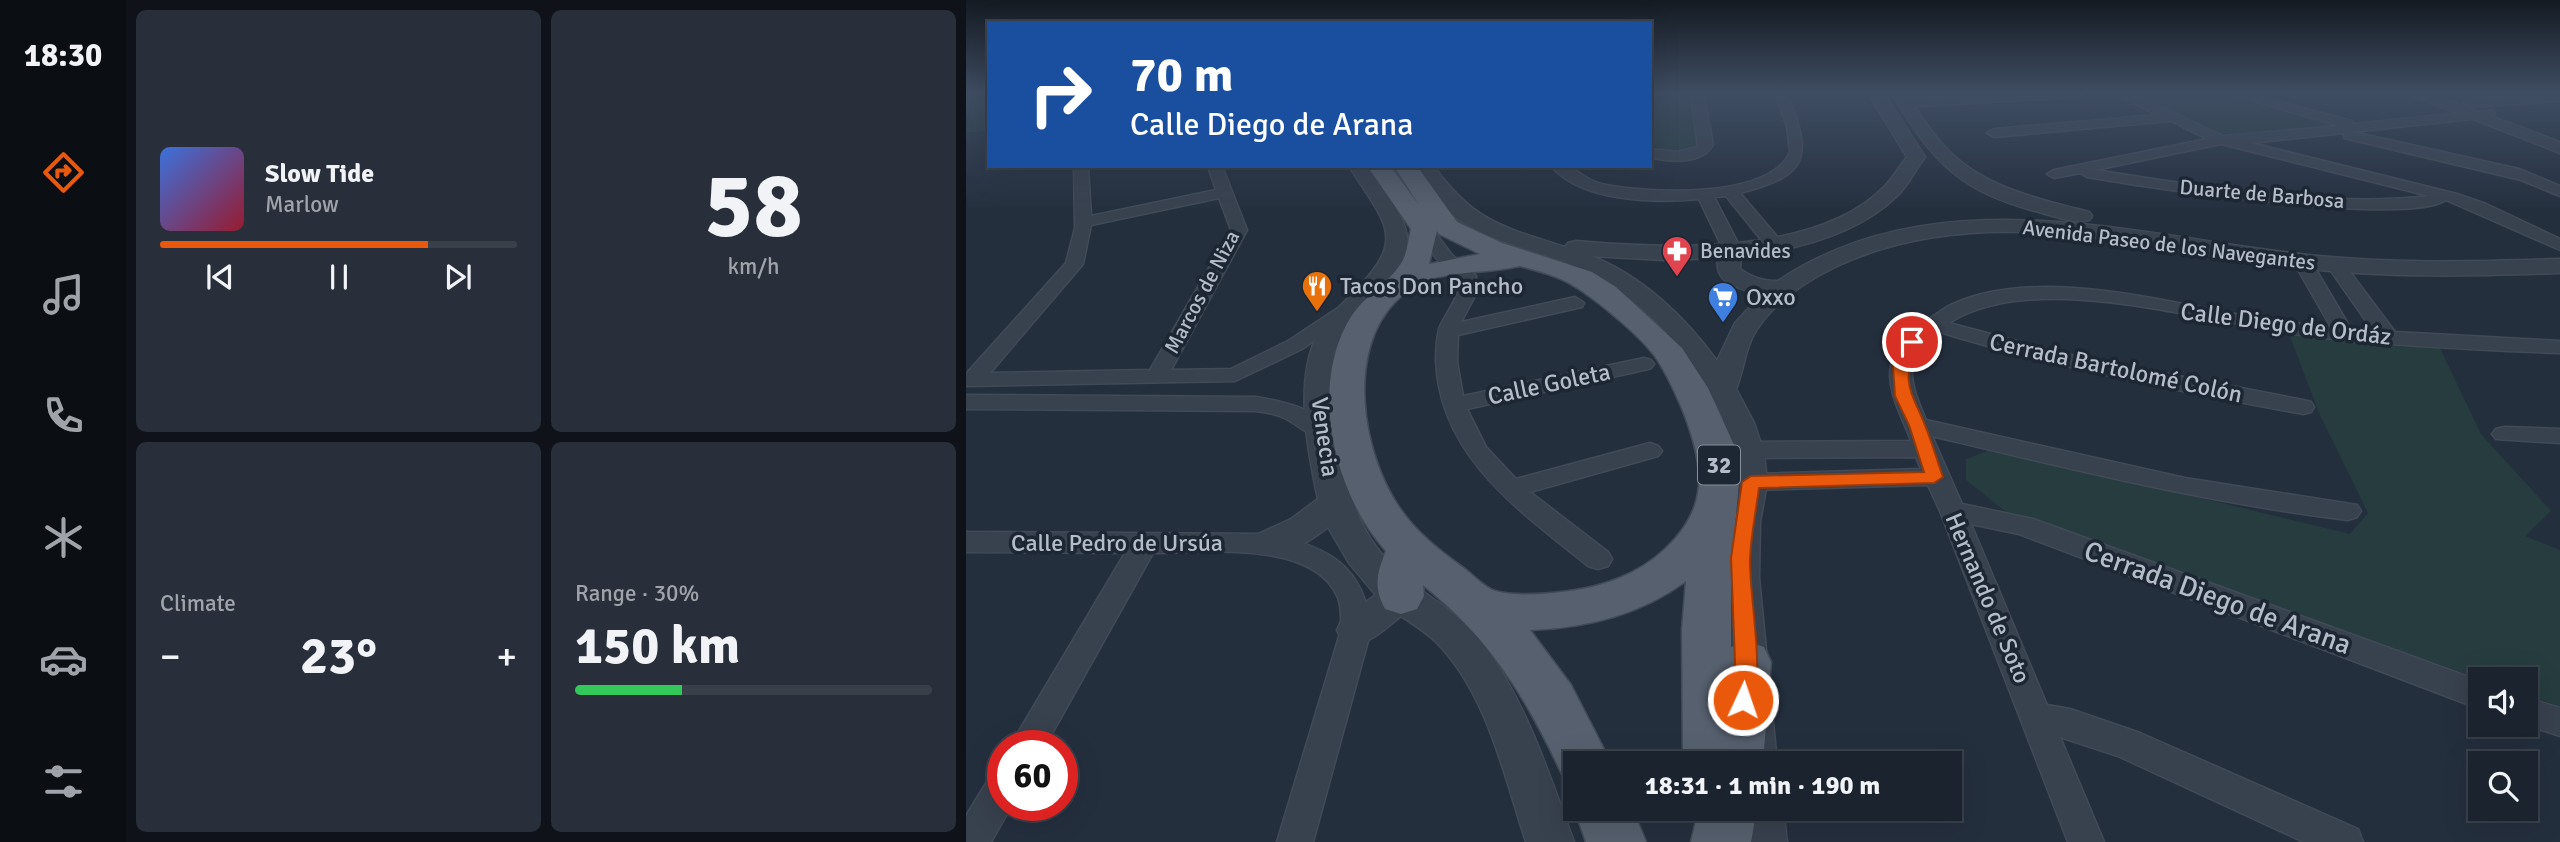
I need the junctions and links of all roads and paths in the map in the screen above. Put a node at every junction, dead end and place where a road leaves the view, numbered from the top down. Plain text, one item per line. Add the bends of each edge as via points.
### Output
1 (1704, 132) edge
2 (1794, 132) edge
3 (1901, 132) edge
4 (1926, 132) edge
5 (2002, 132) edge
6 (2203, 132) edge
7 (2316, 132) edge
8 (2337, 132) edge
9 (2523, 132) edge
10 (2542, 132) edge
11 (1994, 133) dead end
12 (2560, 139) edge
13 (2221, 140) junction
14 (2560, 148) edge
15 (2462, 150) dead end
16 (1652, 154) edge
17 (1916, 157) junction
18 (1944, 158) junction
19 (1081, 168) edge
20 (1215, 168) edge
21 (1359, 168) edge
22 (1380, 168) edge
23 (1406, 168) edge
24 (1426, 168) edge
25 (1562, 168) edge
26 (2073, 170) junction
27 (2054, 174) dead end
28 (2526, 177) junction
29 (1222, 188) junction
30 (2560, 191) edge
31 (1717, 193) junction
32 (2452, 197) junction
33 (1084, 216) junction
34 (2058, 219) junction
35 (1436, 229) junction
36 (1773, 243) junction
37 (2560, 245) edge
38 (1732, 250) junction
39 (1529, 252) junction
40 (2560, 252) edge
41 (2302, 261) junction
42 (2335, 264) junction
43 (2560, 266) edge
44 (1461, 268) junction
45 (1406, 278) junction
46 (1784, 289) junction
47 (2012, 293) joint
48 (1575, 303) dead end
49 (1348, 310) junction
50 (1931, 324) junction
51 (1448, 331) junction
52 (2344, 334) junction
53 (2388, 337) junction
54 (2560, 347) edge
55 (1644, 364) dead end
56 (1235, 375) junction
57 (1156, 378) junction
58 (970, 380) edge
59 (1723, 387) junction
60 (966, 402) edge
61 (1222, 403) junction
62 (1454, 405) junction
63 (2303, 407) dead end
64 (1323, 432) junction
65 (2504, 434) dead end
66 (2560, 436) edge
67 (1921, 437) junction
68 (1747, 450) junction
69 (1650, 451) dead end
70 (1934, 477) junction
71 (1751, 482) junction
72 (1512, 489) junction
73 (1336, 503) junction
74 (1716, 511) junction
75 (1953, 511) junction
76 (2348, 511) dead end
77 (966, 542) edge
78 (1145, 543) junction
79 (1268, 544) junction
80 (1409, 549) junction
81 (1598, 559) dead end
82 (1401, 596) junction
83 (1479, 607) junction
84 (1356, 631) junction
85 (1746, 662) junction
86 (2468, 691) edge
87 (2538, 715) edge
88 (2038, 718) junction
89 (2560, 722) edge
90 (1036, 730) edge
91 (1579, 751) edge
92 (1710, 751) edge
93 (1737, 751) edge
94 (1754, 751) edge
95 (987, 814) edge
96 (1607, 821) edge
97 (1713, 821) edge
98 (1725, 821) edge
99 (1761, 821) edge
100 (971, 842) edge
101 (1295, 842) edge
102 (1550, 842) edge
103 (1616, 842) edge
104 (1714, 842) edge
105 (1721, 842) edge
106 (1763, 842) edge
107 (2086, 842) edge
108 (2345, 842) edge

1 - 16 street via 1706,144 1699,152 1669,158
2 - 31 street via 1799,146 1795,159 1770,178
3 - 17 street
4 - 18 street
5 - 11 street
6 - 13 street
7 - 13 street
8 - 28 street
9 - 14 street
10 - 12 street
13 - 26 street
13 - 32 street
15 - 28 street
17 - 18 street
17 - 36 street via 1877,205 1825,231
18 - 34 street
19 - 33 street
20 - 29 street, Marcos de Niza
21 - 49 street, Venecia via 1398,237 1390,267
22 - 35 main road, 32
23 - 35 main road, 32
24 - 39 street via 1455,206
25 - 31 street via 1583,183 1605,189 1663,195
26 - 27 street
26 - 32 street, Duarte de Barbosa via 2296,200 2373,203
28 - 30 street
29 - 33 street
29 - 57 street, Marcos de Niza via 1239,230
31 - 36 street
31 - 38 street
32 - 37 street
33 - 58 street via 1074,264
34 - 40 street, Avenida Paseo de los Navegantes via 2322,250 2479,255
34 - 41 street, Avenida Paseo de los Navegantes
34 - 46 street, Avenida Paseo de los Navegantes via 1928,232 1871,244 1830,260
35 - 39 main road, 32 via 1492,249
35 - 44 street
35 - 44 street
35 - 45 main road
36 - 38 street
38 - 39 street
38 - 46 street via 1729,272 1739,281
39 - 44 main road
39 - 59 street via 1599,268 1639,292
39 - 74 main road, 32 via 1594,285 1673,358 1691,387 1716,447 1720,470
41 - 42 street, Avenida Paseo de los Navegantes
41 - 52 street
42 - 43 street, Avenida Paseo de los Navegantes via 2472,269
42 - 53 street
44 - 45 main road
44 - 51 street via 1469,287
45 - 80 main road via 1362,327 1348,394 1359,465 1380,509
46 - 59 street, Avenida Paseo de los Navegantes via 1746,325
47 - 50 street, Hernando de Soto via 1980,300
47 - 52 street, Calle Diego de Ordáz via 2088,295
48 - 51 street
49 - 56 street via 1295,345
49 - 64 street, Venecia via 1329,339 1321,365 1317,401
50 - 63 street, Cerrada Bartolomé Colón via 2112,371
50 - 67 street, Hernando de Soto via 1912,342 1901,366 1902,396
51 - 62 street
52 - 53 street, Calle Diego de Ordáz
53 - 54 street, Calle Diego de Ordáz
55 - 62 street, Calle Goleta
56 - 57 street
56 - 61 street via 1240,388
57 - 58 street
59 - 68 street
60 - 61 street
61 - 64 street via 1284,409
62 - 72 street via 1480,456
64 - 73 street, Venecia
65 - 66 street
67 - 68 street
67 - 70 street, Hernando de Soto
67 - 76 street via 2251,500
68 - 71 street
69 - 72 street
70 - 71 street
70 - 75 street, Hernando de Soto
71 - 85 street via 1741,558
72 - 81 street
73 - 79 street via 1303,528
73 - 82 street, Venecia via 1362,552
74 - 83 main road via 1676,565 1628,594 1579,609 1528,613
74 - 92 main road, 32 via 1706,629
75 - 86 street, Cerrada Diego de Arana via 2048,534
75 - 88 street, Hernando de Soto
77 - 78 street, Calle Pedro de Ursúa
78 - 79 street, Calle Pedro de Ursúa
78 - 90 street
79 - 84 street, Calle Pedro de Ursúa via 1288,547 1337,575 1352,598
80 - 82 main road via 1399,572
80 - 83 main road
82 - 84 street
82 - 102 street, Venecia via 1448,628 1473,660 1512,736
83 - 91 main road via 1529,661
84 - 101 street
85 - 93 main road
85 - 94 street
87 - 89 street
88 - 107 street, Hernando de Soto
88 - 108 street via 2128,744
95 - 100 street
96 - 103 main road
97 - 104 main road
98 - 105 main road
99 - 106 street

